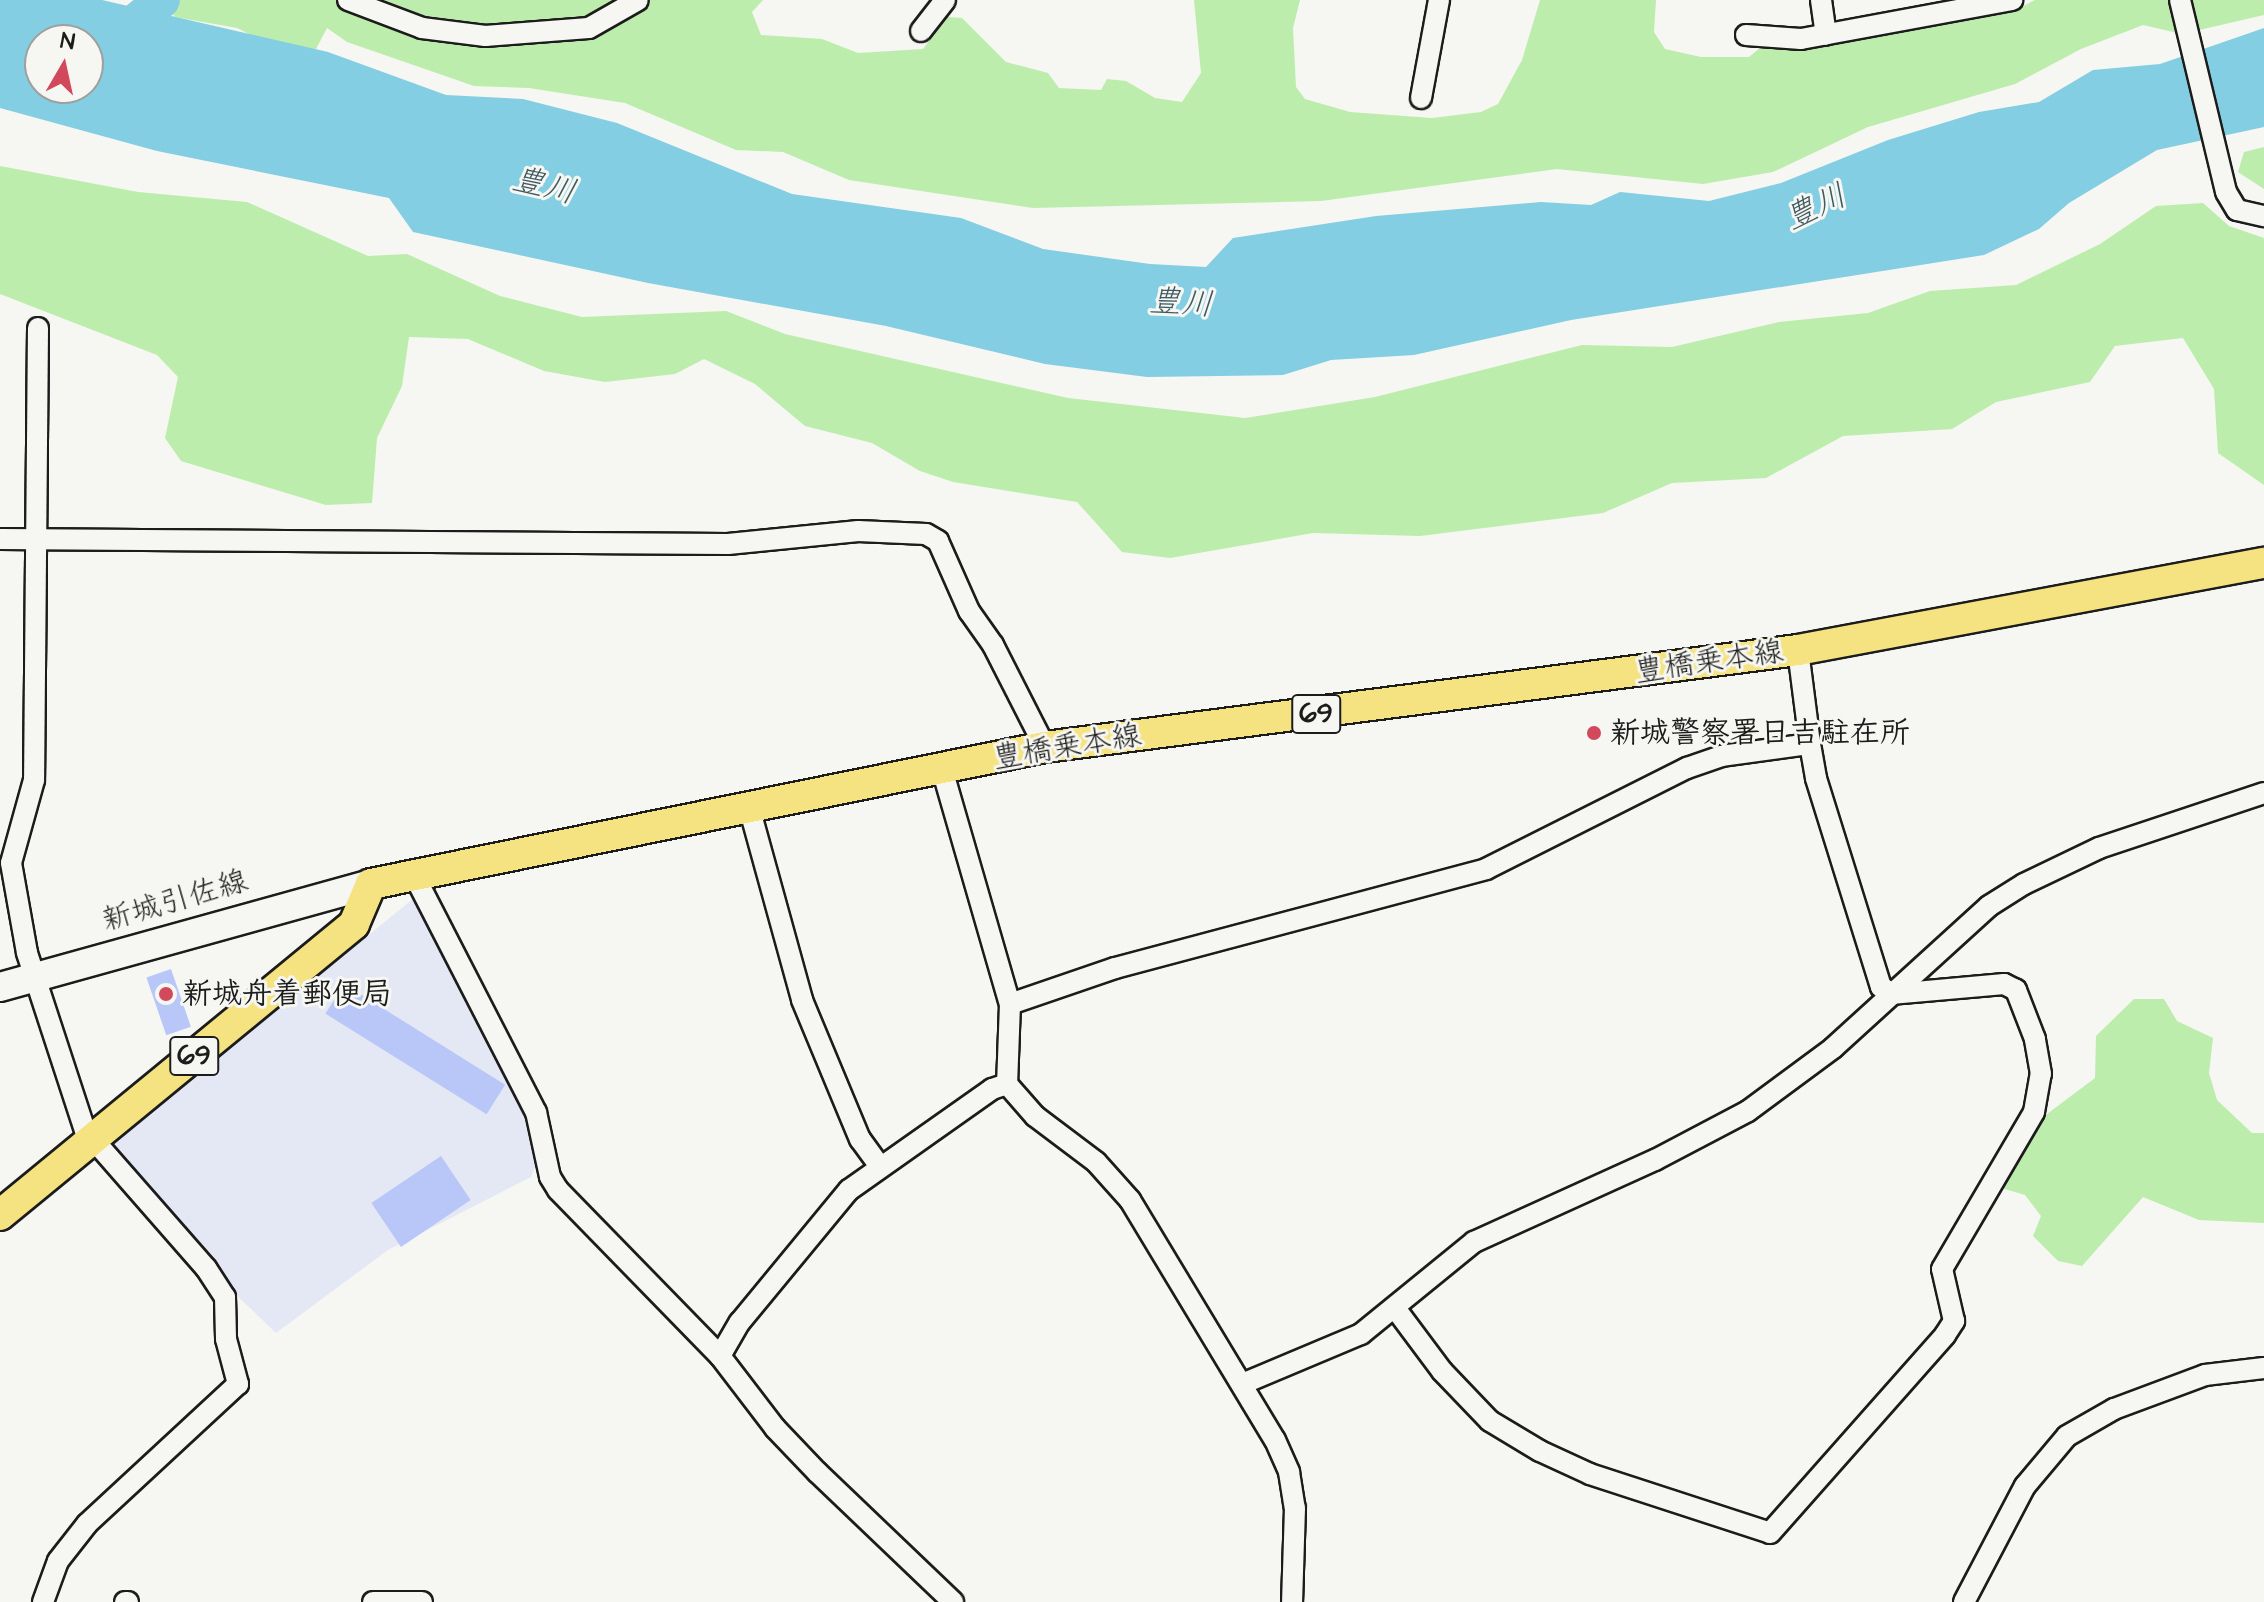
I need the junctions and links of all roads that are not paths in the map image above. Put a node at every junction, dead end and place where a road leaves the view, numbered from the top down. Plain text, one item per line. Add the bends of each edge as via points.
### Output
1 (348, 0) edge
2 (638, 0) edge
3 (945, 0) edge
4 (1439, 0) edge
5 (1821, 0) edge
6 (2012, 0) edge
7 (2180, 0) edge
8 (921, 31) dead end
9 (1746, 35) dead end
10 (1826, 35) junction
11 (1421, 98) dead end
12 (2264, 216) edge
13 (38, 328) dead end
14 (0, 539) edge
15 (35, 539) junction
16 (2264, 563) edge
17 (1798, 650) junction
18 (1810, 744) junction
19 (1045, 747) junction
20 (942, 769) junction
21 (2264, 793) edge
22 (749, 807) junction
23 (414, 875) junction
24 (371, 884) junction
25 (33, 978) junction
26 (0, 987) edge
27 (1893, 994) junction
28 (1010, 1004) junction
29 (1007, 1084) junction
30 (92, 1141) junction
31 (879, 1165) junction
32 (0, 1215) edge
33 (1395, 1308) junction
34 (720, 1356) junction
35 (2264, 1368) edge
36 (1242, 1384) junction
37 (43, 1602) edge
38 (373, 1602) edge
39 (422, 1602) edge
40 (953, 1602) edge
41 (1292, 1602) edge
42 (1964, 1602) edge

1 - 2 street via 422,28 485,36 589,28
3 - 8 street
4 - 11 street
5 - 10 street
6 - 10 street
7 - 12 street via 2226,192 2237,210
9 - 10 street
13 - 15 street
14 - 15 street
15 - 19 street via 728,544 858,531 926,534 938,541 969,611 1001,659
15 - 25 street via 34,780 11,863
16 - 17 main road, 豊橋乗本線 / 69
17 - 18 street
17 - 19 main road, 豊橋乗本線 / 69
18 - 27 street via 1881,987
18 - 28 street via 1721,756 1687,768 1486,869 1115,968
19 - 20 main road, 豊橋乗本線 / 69
20 - 22 main road, 豊橋乗本線 / 69
20 - 28 street
21 - 27 street via 2099,848 2024,884 1989,906
22 - 23 main road, 豊橋乗本線 / 69
22 - 31 street via 802,1000 860,1139
23 - 24 main road, 豊橋乗本線 / 69
23 - 34 street via 536,1112 550,1177
24 - 25 main road, 新城引佐線
24 - 30 main road, 69 via 354,924
25 - 26 main road, 新城引佐線
25 - 30 street
27 - 33 street via 1748,1111 1474,1242
27 - 33 street via 1993,983 2016,990 2039,1062 2034,1112 1946,1257 1942,1269 1954,1321 1770,1533 1590,1474 1490,1421 1442,1371
28 - 29 street
29 - 31 street
29 - 36 street via 1035,1116 1096,1162 1130,1200
30 - 32 main road, 69
30 - 37 street via 206,1268 225,1297 226,1339 238,1384 87,1524 58,1561
31 - 34 street via 810,1233
33 - 36 street via 1361,1334
34 - 40 street via 775,1428
35 - 42 street via 2205,1375 2114,1409 2067,1436 2025,1486
36 - 41 street via 1289,1472 1295,1508
38 - 39 street

